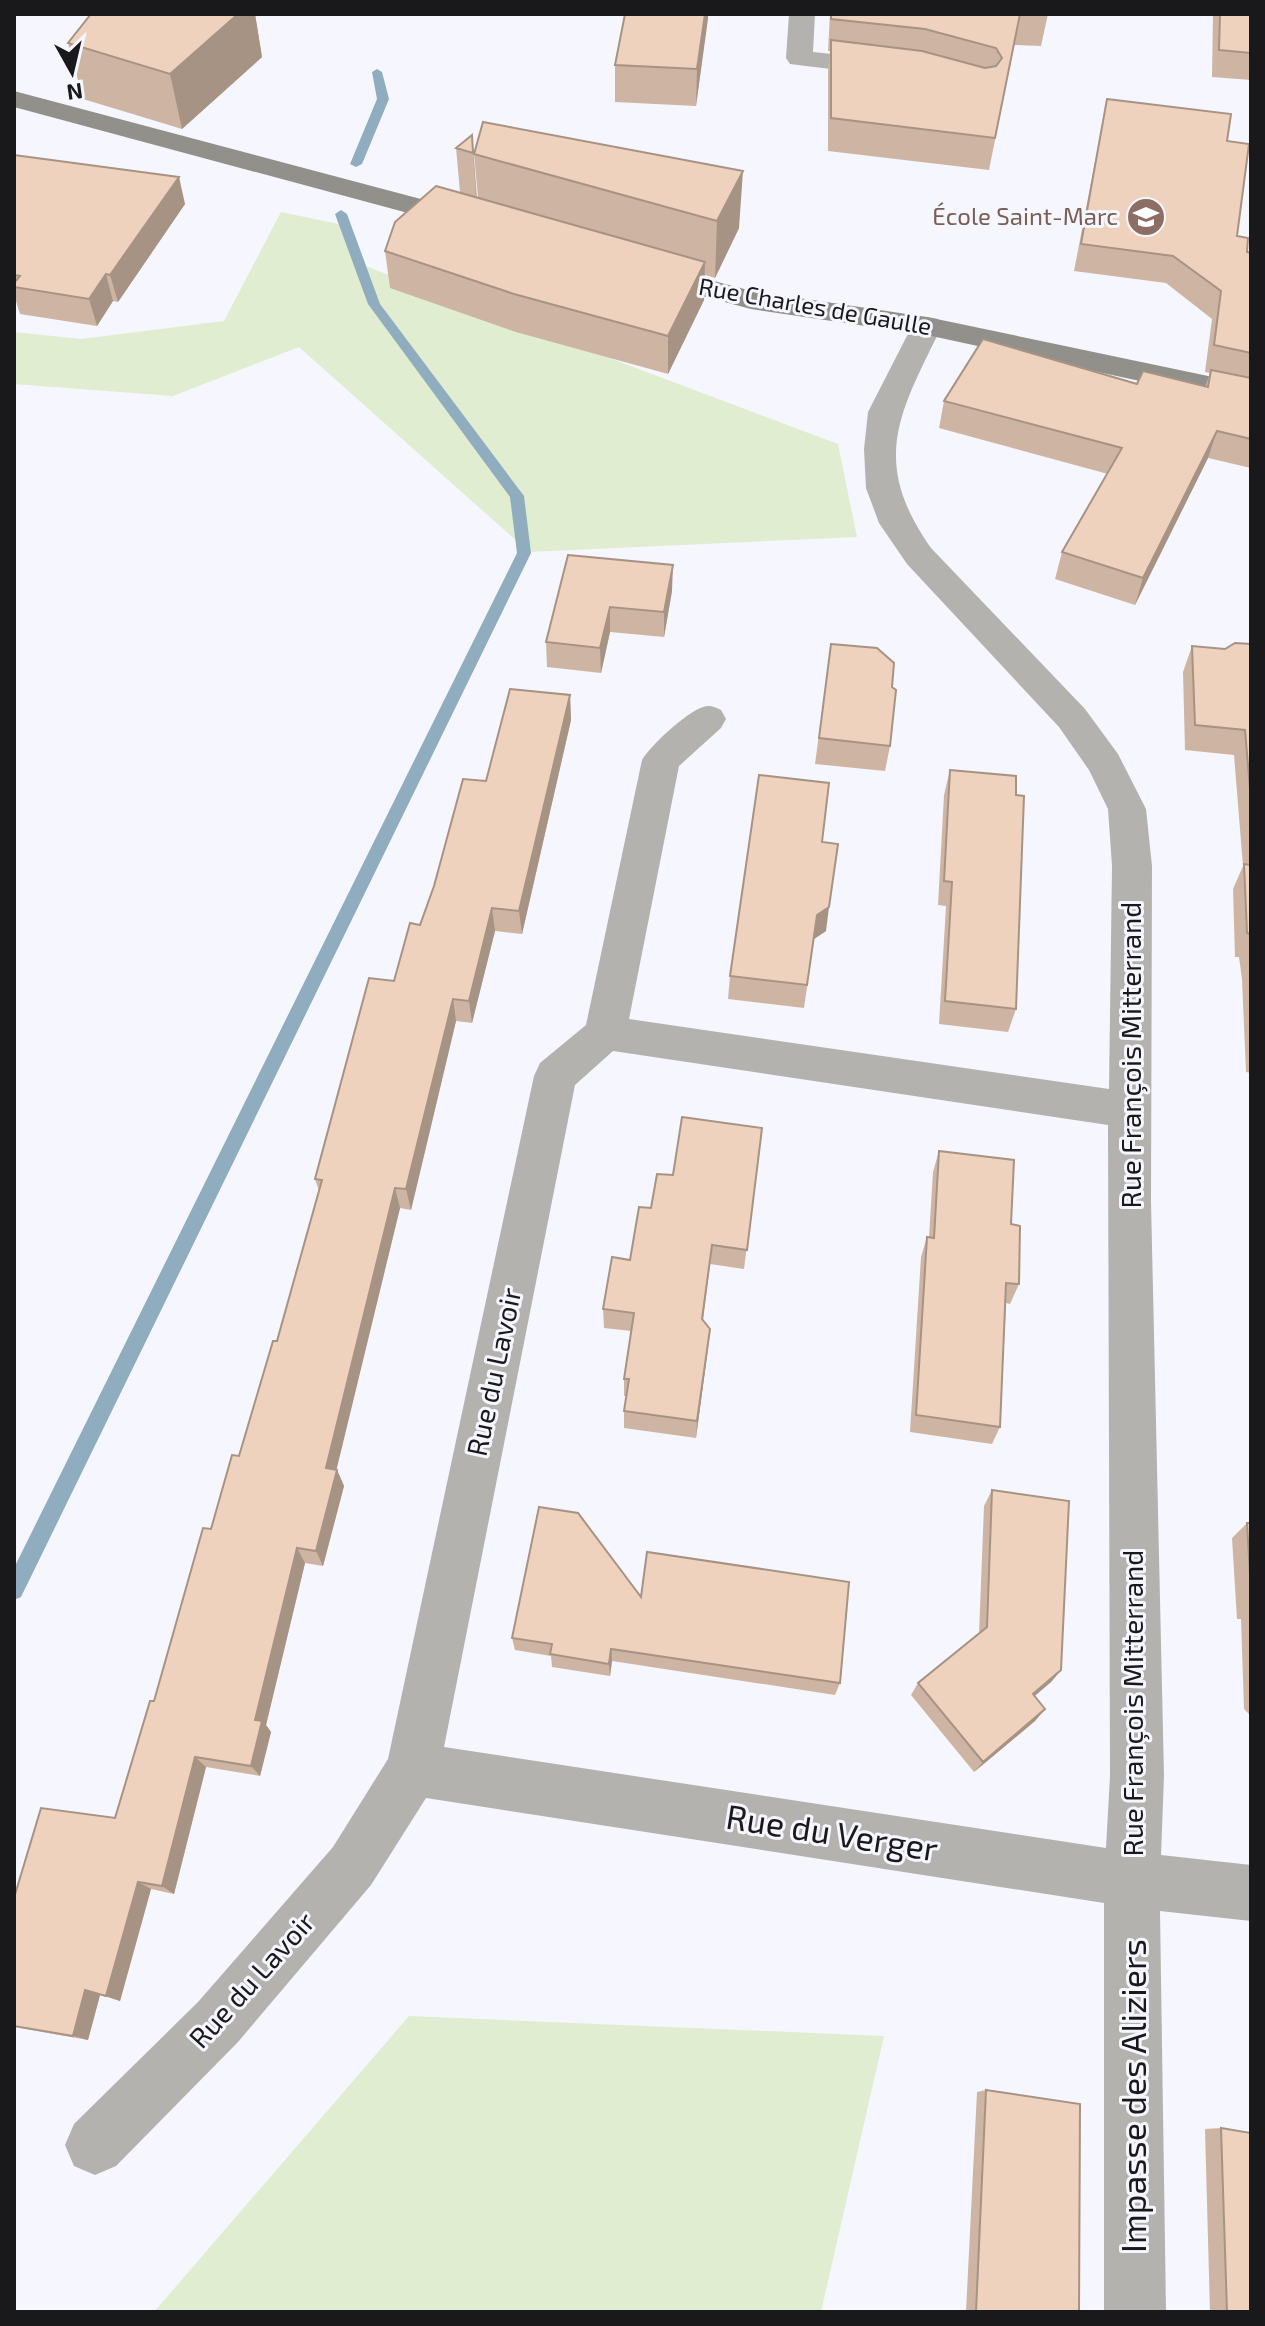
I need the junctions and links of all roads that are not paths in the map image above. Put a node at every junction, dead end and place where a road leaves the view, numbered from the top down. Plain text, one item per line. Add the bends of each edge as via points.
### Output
1 (802, 14) edge
2 (920, 72) edge
3 (14, 99) edge
4 (502, 230) edge
5 (621, 266) edge
6 (927, 326) junction
7 (1251, 395) edge
8 (708, 719) dead end
9 (605, 1033) junction
10 (1131, 1110) junction
11 (413, 1769) junction
12 (1132, 1880) junction
13 (1251, 1893) edge
14 (95, 2145) dead end
15 (1135, 2312) edge

1 - 2 street via 799,58
3 - 4 main road
5 - 6 main road, Rue Charles de Gaulle via 751,300
6 - 7 main road, Rue Charles de Gaulle
6 - 10 street, Rue François Mitterrand via 884,412 883,488 896,523 919,556 1072,718 1105,764 1127,809 1132,866
8 - 9 street via 661,760
9 - 10 street
9 - 11 street, Rue du Lavoir via 555,1076
10 - 12 street, Rue François Mitterrand via 1137,1776
11 - 12 street, Rue du Verger
11 - 14 street, Rue du Lavoir via 352,1866 218,2022
12 - 13 street, Rue du Verger
12 - 15 street, Impasse des Aliziers

